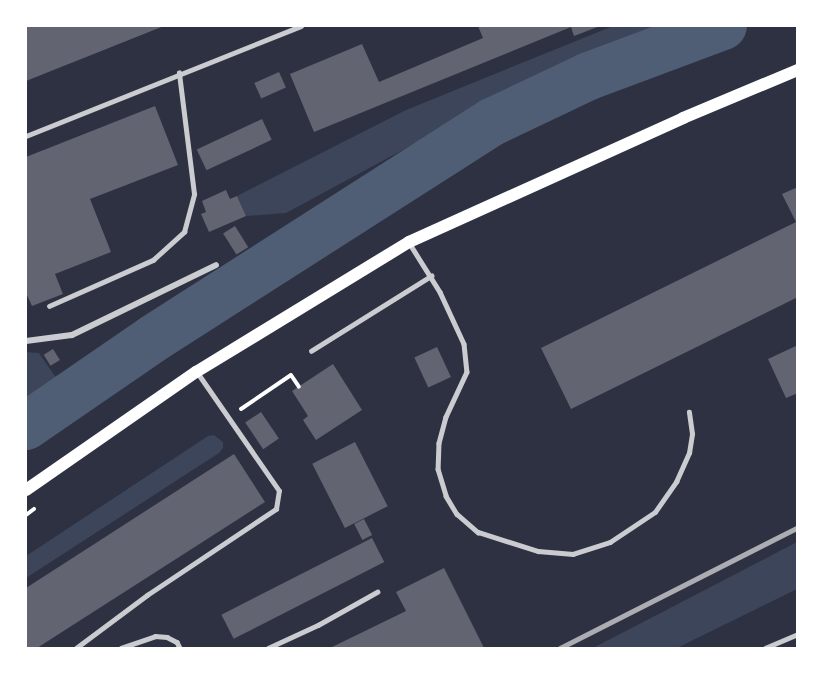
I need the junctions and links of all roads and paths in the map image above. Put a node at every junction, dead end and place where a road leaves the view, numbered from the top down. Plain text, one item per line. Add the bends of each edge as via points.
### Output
1 (301, 26) edge
2 (798, 70) edge
3 (179, 73) junction
4 (26, 136) edge
5 (409, 242) junction
6 (216, 265) dead end
7 (431, 276) junction
8 (49, 306) dead end
9 (26, 341) edge
10 (311, 351) dead end
11 (196, 372) junction
12 (299, 387) dead end
13 (689, 412) dead end
14 (228, 417) junction
15 (26, 490) edge
16 (377, 592) dead end
17 (798, 634) edge
18 (76, 648) edge
19 (121, 648) edge
20 (180, 648) edge
21 (268, 648) edge
22 (765, 648) edge

1 - 3 lane
2 - 5 main road
3 - 4 lane
3 - 8 lane via 195,194 184,232 153,260
5 - 7 lane
5 - 11 main road
6 - 9 street via 72,335
7 - 10 lane
7 - 13 lane via 467,358 467,372 446,417 439,443 438,469 446,496 457,514 478,532 538,552 573,554 610,542 655,513 676,482 689,453
11 - 14 lane
11 - 15 main road
12 - 14 path via 291,375
14 - 18 lane via 279,491 276,509
16 - 21 lane
17 - 22 lane
19 - 20 lane via 155,636 167,637

